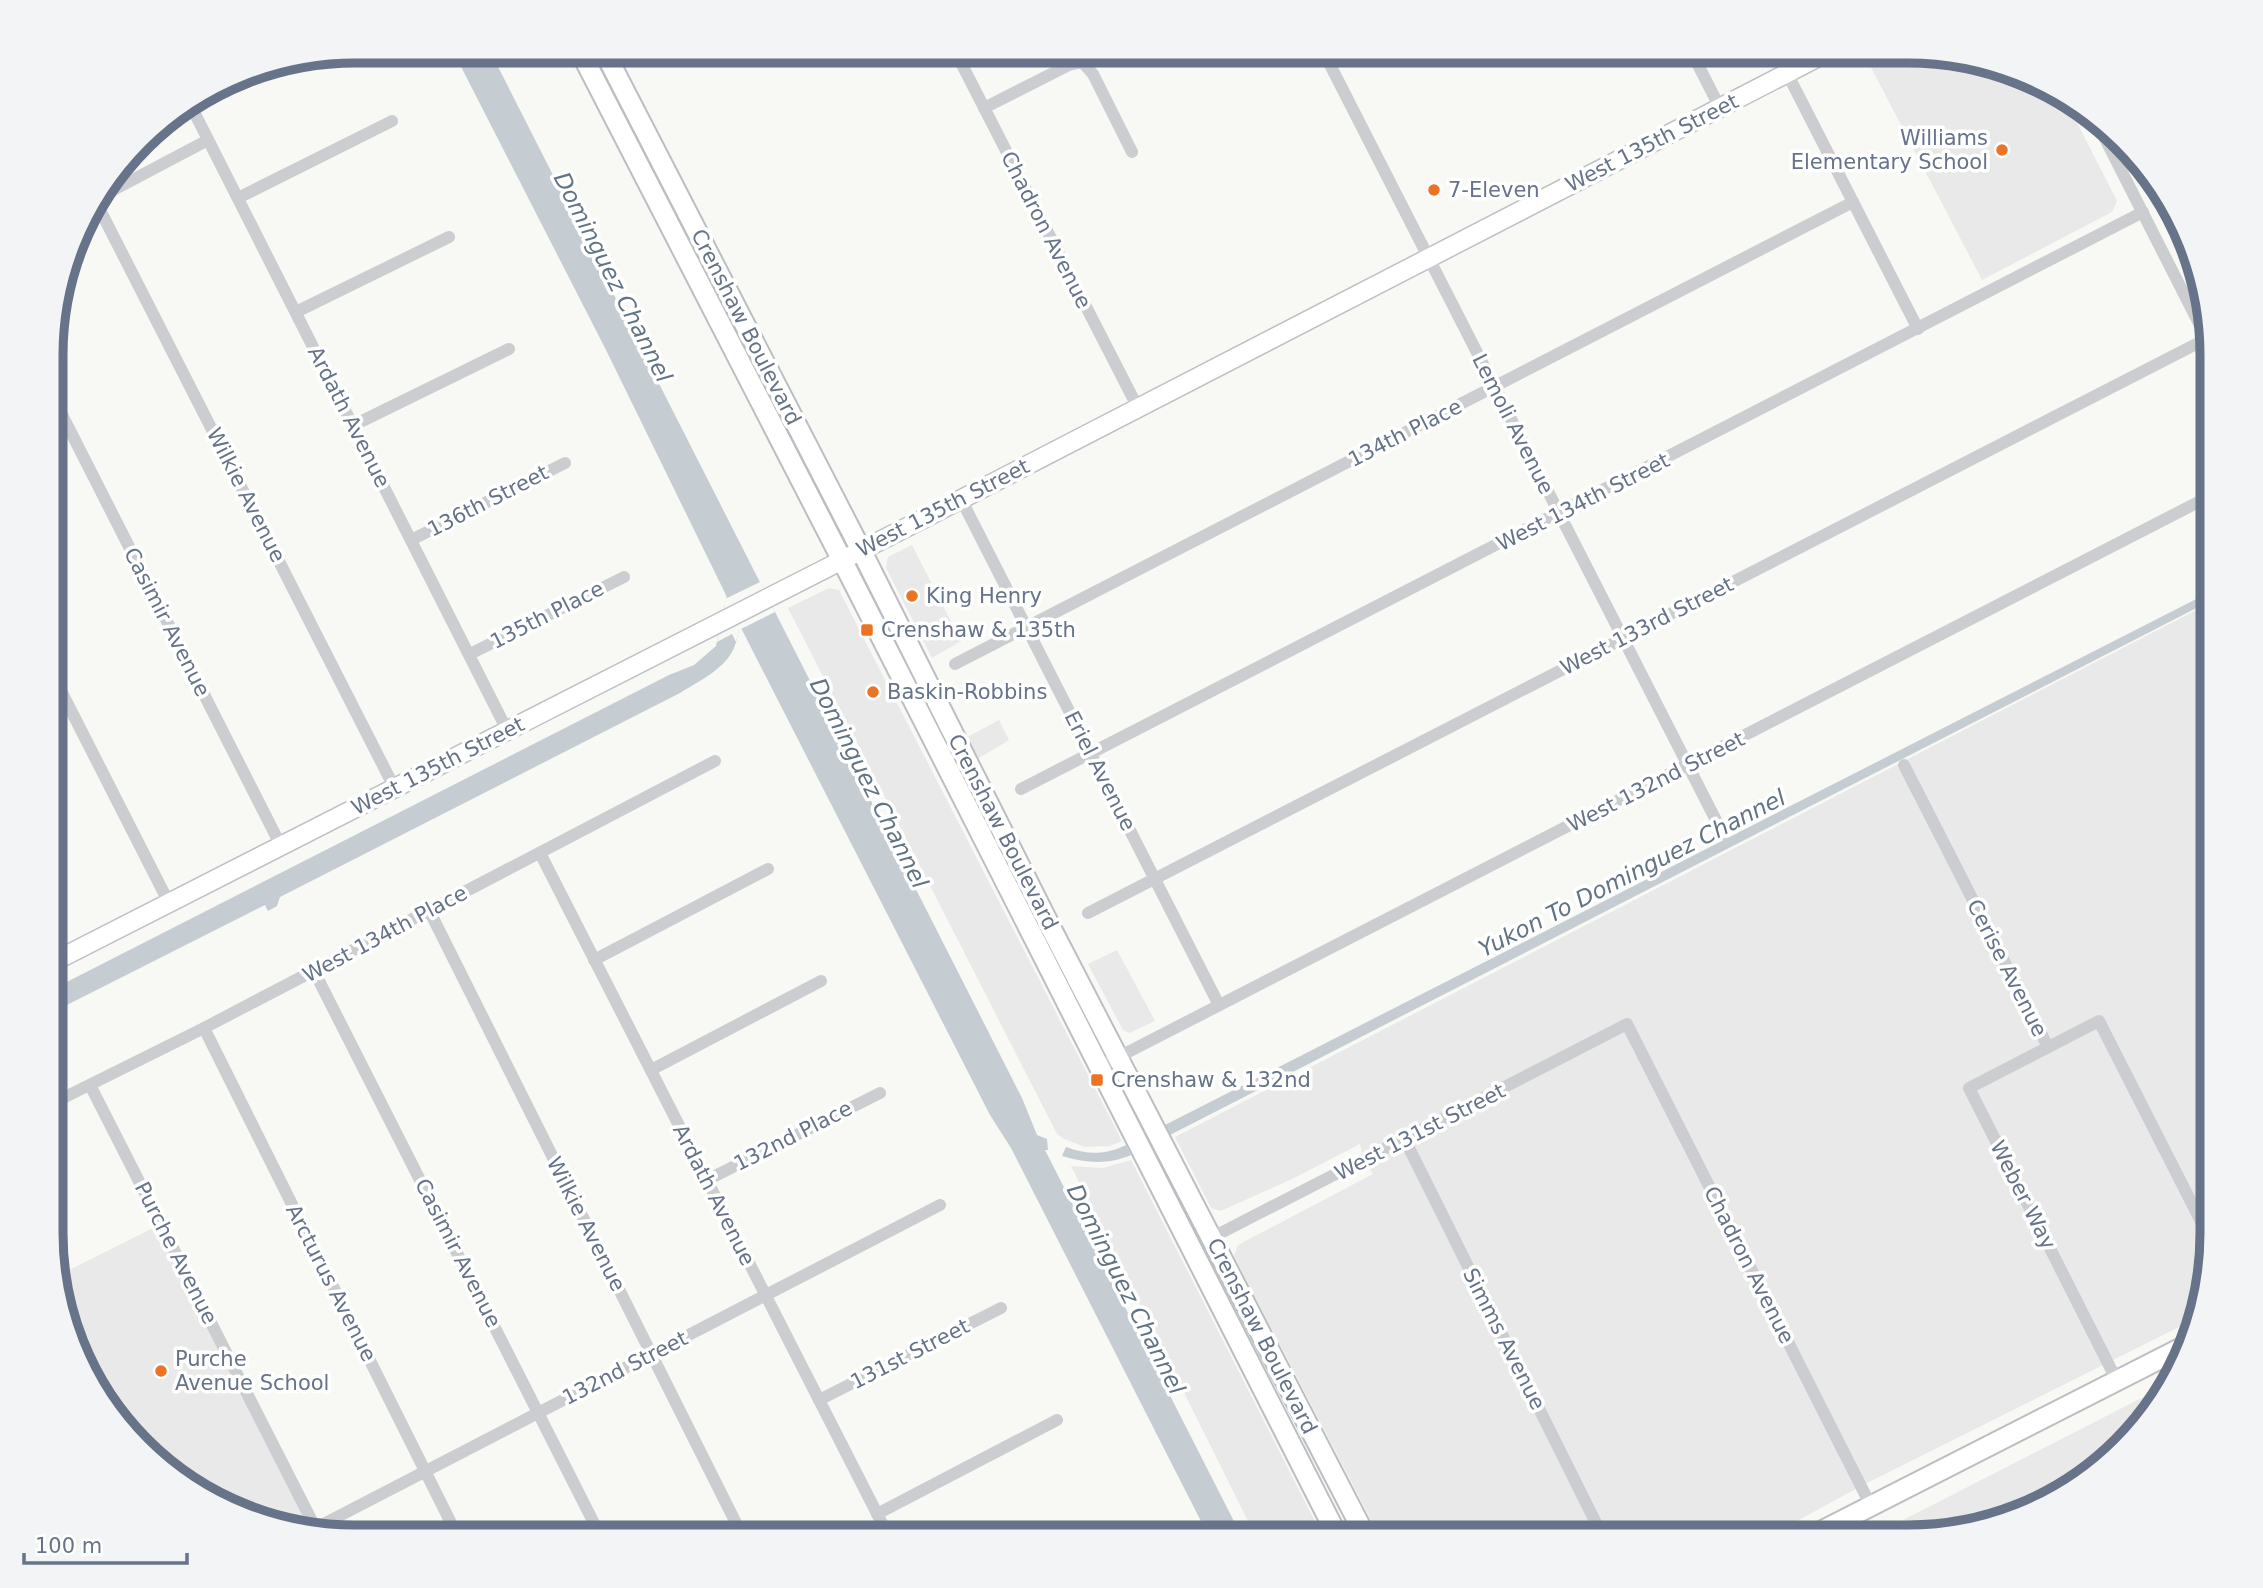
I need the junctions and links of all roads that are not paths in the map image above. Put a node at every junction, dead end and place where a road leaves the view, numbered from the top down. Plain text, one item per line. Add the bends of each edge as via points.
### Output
1 (586, 63) edge
2 (610, 63) edge
3 (961, 63) edge
4 (1078, 63) edge
5 (1083, 63) edge
6 (1329, 63) edge
7 (1697, 63) edge
8 (1808, 63) edge
9 (1787, 74) junction
10 (984, 108) junction
11 (1720, 108) junction
12 (194, 112) edge
13 (392, 121) dead end
14 (208, 140) junction
15 (2107, 143) edge
16 (1132, 152) dead end
17 (671, 181) junction
18 (115, 189) edge
19 (651, 190) junction
20 (238, 198) junction
21 (1853, 202) junction
22 (101, 211) edge
23 (2143, 212) junction
24 (449, 237) dead end
25 (1429, 259) junction
26 (2195, 303) edge
27 (296, 312) junction
28 (1918, 329) junction
29 (509, 349) dead end
30 (2200, 349) edge
31 (1493, 387) junction
32 (784, 400) junction
33 (1138, 408) junction
34 (764, 410) junction
35 (63, 417) edge
36 (354, 425) junction
37 (565, 463) dead end
38 (961, 499) junction
39 (2200, 501) edge
40 (1560, 513) junction
41 (411, 540) junction
42 (861, 550) junction
43 (842, 559) junction
44 (624, 577) dead end
45 (1027, 627) junction
46 (1624, 639) junction
47 (470, 654) junction
48 (956, 664) dead end
49 (63, 695) edge
50 (507, 730) junction
51 (1092, 754) junction
52 (715, 761) dead end
53 (1689, 765) junction
54 (1904, 765) dead end
55 (395, 789) junction
56 (1021, 789) dead end
57 (1723, 834) dead end
58 (281, 846) junction
59 (540, 853) junction
60 (768, 869) dead end
61 (1155, 878) junction
62 (169, 903) junction
63 (429, 910) junction
64 (1088, 914) dead end
65 (63, 955) edge
66 (594, 960) junction
67 (314, 971) junction
68 (821, 981) dead end
69 (1220, 1005) junction
70 (1627, 1024) joint
71 (204, 1028) junction
72 (2048, 1047) junction
73 (1118, 1058) junction
74 (1099, 1068) junction
75 (651, 1070) junction
76 (90, 1084) junction
77 (880, 1093) dead end
78 (63, 1099) edge
79 (1405, 1140) junction
80 (707, 1180) junction
81 (940, 1205) dead end
82 (2200, 1219) edge
83 (1211, 1238) junction
84 (1192, 1248) junction
85 (766, 1296) junction
86 (1001, 1308) dead end
87 (2175, 1351) edge
88 (652, 1354) junction
89 (2117, 1381) junction
90 (819, 1400) junction
91 (539, 1413) junction
92 (1057, 1420) dead end
93 (425, 1472) junction
94 (1871, 1506) junction
95 (877, 1514) junction
96 (1852, 1516) junction
97 (310, 1521) edge
98 (329, 1523) edge
99 (452, 1525) edge
100 (595, 1525) edge
101 (737, 1525) edge
102 (883, 1525) edge
103 (1332, 1525) edge
104 (1360, 1525) edge
105 (1597, 1525) edge
106 (1834, 1525) edge
107 (1856, 1525) edge

1 - 19 main road, Crenshaw Boulevard
2 - 17 main road, Crenshaw Boulevard
3 - 10 street, Chadron Avenue
4 - 10 street
5 - 16 street via 1093,74
6 - 25 street, Lemoli Avenue
7 - 11 street
8 - 9 street, West 135th Street
9 - 11 street, West 135th Street
9 - 21 street
10 - 33 street, Chadron Avenue
11 - 25 street, West 135th Street
12 - 14 street, Ardath Avenue
13 - 20 street
14 - 18 street
14 - 20 street, Ardath Avenue
15 - 23 street
17 - 19 main road
17 - 32 main road, Crenshaw Boulevard
19 - 34 main road, Crenshaw Boulevard
20 - 27 street, Ardath Avenue
21 - 28 street
21 - 31 street, 134th Place
22 - 55 street, Wilkie Avenue
23 - 26 street
23 - 28 street, West 134th Street
24 - 27 street
25 - 31 street, Lemoli Avenue
25 - 33 street, West 135th Street
27 - 36 street, Ardath Avenue
28 - 40 street, West 134th Street
29 - 36 street
30 - 46 street, West 133rd Street
31 - 40 street, Lemoli Avenue
31 - 45 street, 134th Place
32 - 34 main road
32 - 42 main road, Crenshaw Boulevard
33 - 38 street, West 135th Street
34 - 43 main road, Crenshaw Boulevard
35 - 58 street, Casimir Avenue
36 - 41 street, Ardath Avenue
37 - 41 street, 136th Street
38 - 42 street, West 135th Street
38 - 45 street, Eriel Avenue
39 - 53 street, West 132nd Street
40 - 46 street, Lemoli Avenue
40 - 51 street, West 134th Street
41 - 47 street, Ardath Avenue
42 - 43 street, West 135th Street
42 - 73 main road, Crenshaw Boulevard
43 - 50 street, West 135th Street
43 - 74 main road, Crenshaw Boulevard
44 - 47 street, 135th Place
45 - 48 street, 134th Place
45 - 51 street, Eriel Avenue
46 - 53 street, Lemoli Avenue
46 - 61 street, West 133rd Street
47 - 50 street, Ardath Avenue
49 - 62 street
50 - 55 street, West 135th Street
51 - 56 street, West 134th Street
51 - 61 street, Eriel Avenue
52 - 59 street, West 134th Place
53 - 57 street, Lemoli Avenue
53 - 69 street, West 132nd Street
54 - 72 street, Cerise Avenue
55 - 58 street, West 135th Street
58 - 62 street, West 135th Street
59 - 63 street, West 134th Place
59 - 66 street, Ardath Avenue
60 - 66 street
61 - 64 street, West 133rd Street
61 - 69 street, Eriel Avenue
62 - 65 street, West 135th Street
63 - 67 street, West 134th Place
63 - 88 street, Wilkie Avenue
66 - 75 street, Ardath Avenue
67 - 71 street, West 134th Place
67 - 91 street, Casimir Avenue
68 - 75 street
69 - 73 street, West 132nd Street
70 - 79 street, West 131st Street
70 - 94 street, Chadron Avenue
71 - 76 street, West 134th Place
71 - 93 street, Arcturus Avenue
72 - 82 street, Cerise Avenue via 2099,1021
72 - 89 street, Weber Way via 1969,1088
73 - 74 street, West 132nd Street
73 - 83 main road, Crenshaw Boulevard
74 - 84 main road, Crenshaw Boulevard
75 - 80 street, Ardath Avenue
76 - 78 street, West 134th Place
76 - 97 street, Purche Avenue
77 - 80 street, 132nd Place
79 - 83 street, West 131st Street
79 - 105 street, Simms Avenue
80 - 85 street, Ardath Avenue
81 - 85 street, 132nd Street
83 - 84 main road
83 - 104 main road, Crenshaw Boulevard
84 - 103 main road, Crenshaw Boulevard
85 - 88 street, 132nd Street
85 - 90 street, Ardath Avenue
86 - 90 street, 131st Street
87 - 89 main road
88 - 91 street, 132nd Street
88 - 101 street, Wilkie Avenue
89 - 94 main road
90 - 95 street, Ardath Avenue
91 - 93 street, 132nd Street
91 - 100 street, Casimir Avenue
92 - 95 street
93 - 98 street, 132nd Street
93 - 99 street, Arcturus Avenue
94 - 96 main road
95 - 102 street, Ardath Avenue
96 - 106 main road
96 - 107 street

